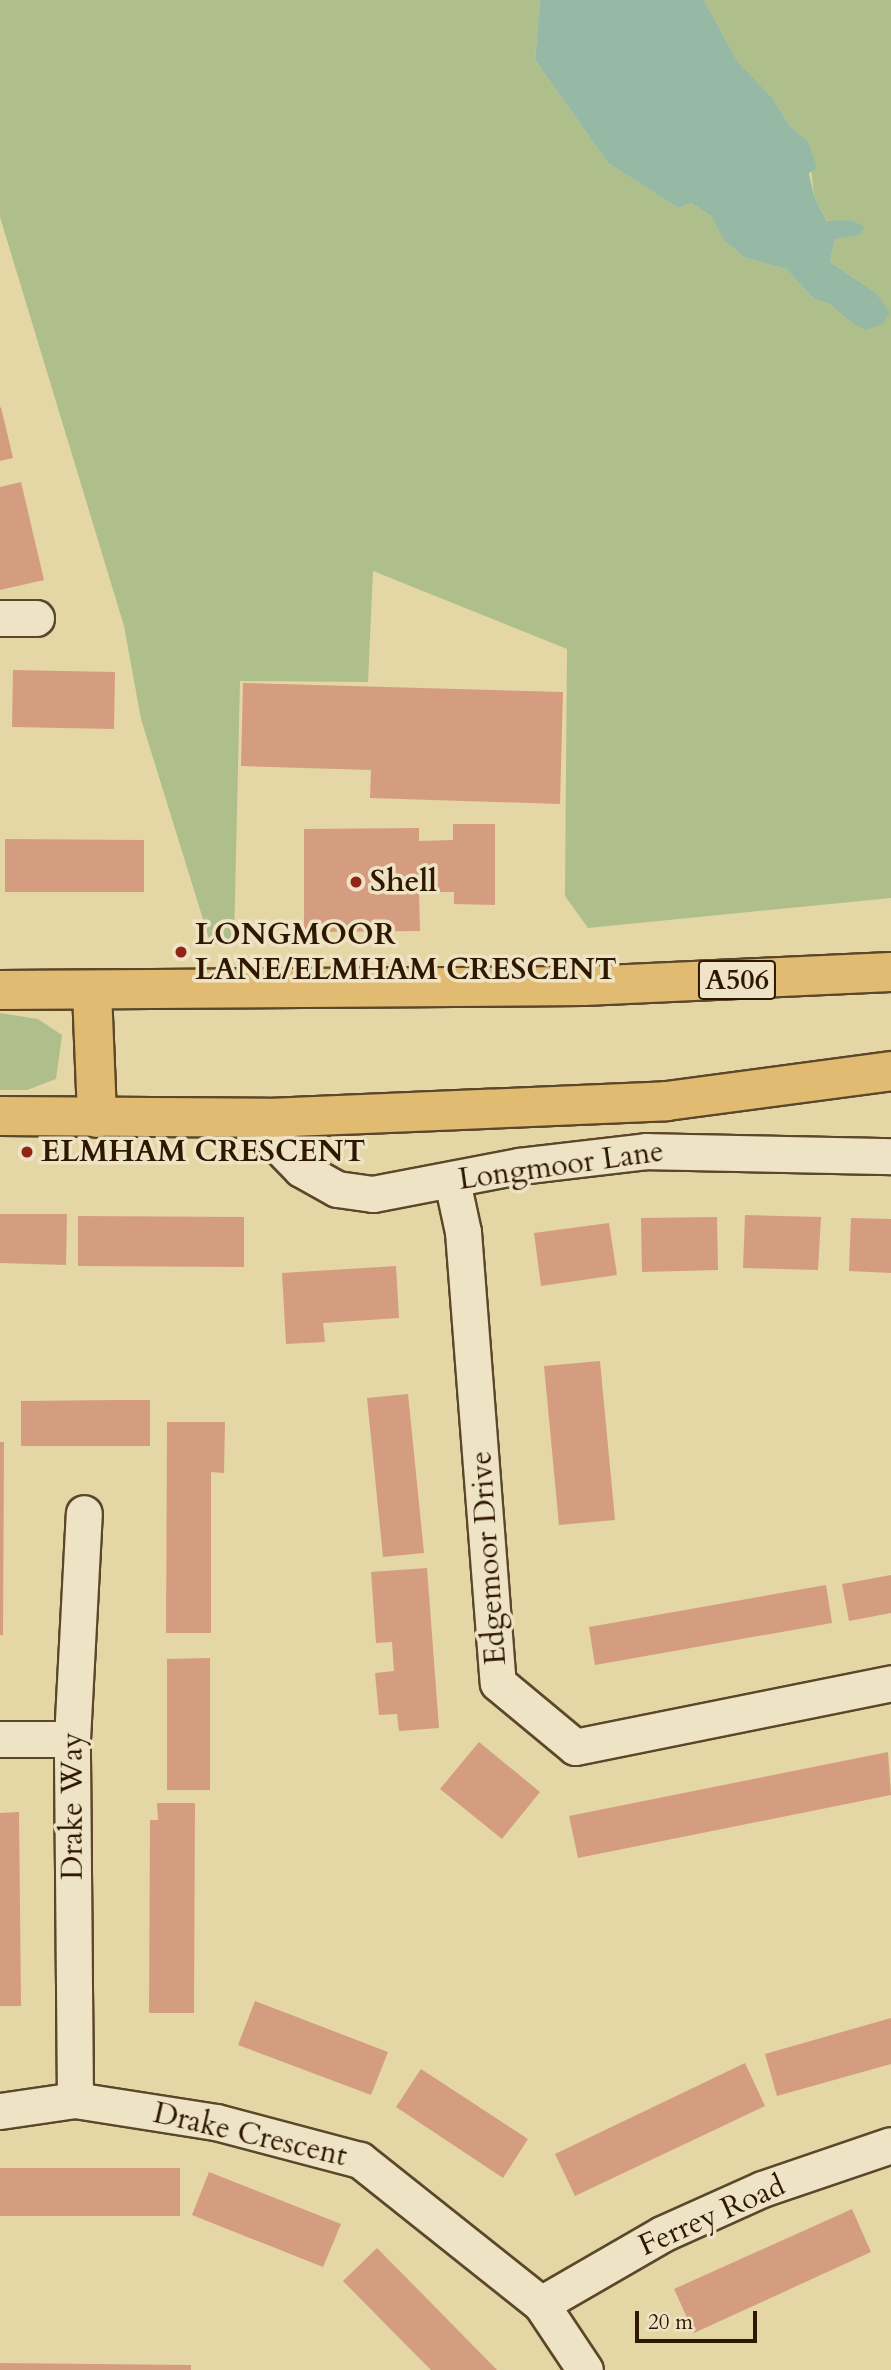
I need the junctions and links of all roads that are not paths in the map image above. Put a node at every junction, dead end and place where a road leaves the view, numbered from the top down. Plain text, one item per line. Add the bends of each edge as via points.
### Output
1 (0, 618) edge
2 (36, 618) dead end
3 (891, 972) edge
4 (0, 990) edge
5 (92, 991) junction
6 (891, 1071) edge
7 (0, 1116) edge
8 (97, 1118) junction
9 (268, 1118) junction
10 (891, 1156) edge
11 (452, 1181) junction
12 (84, 1513) dead end
13 (891, 1683) edge
14 (0, 1739) edge
15 (72, 1739) junction
16 (75, 2100) junction
17 (0, 2111) edge
18 (891, 2145) edge
19 (541, 2304) junction
20 (585, 2370) edge

1 - 2 street
3 - 5 main road, A506 via 584,986
4 - 5 main road, A506
5 - 8 main road
6 - 9 main road, Longmoor Lane via 667,1101
7 - 8 main road, Longmoor Lane
8 - 9 main road, Longmoor Lane
9 - 11 street, Longmoor Lane via 285,1155 337,1189 393,1194
10 - 11 street, Longmoor Lane via 646,1151 519,1166
11 - 13 street, Edgemoor Drive via 463,1232 498,1683 575,1747
12 - 15 street, Drake Way
14 - 15 street
15 - 16 street, Drake Way
16 - 17 street, Drake Crescent
16 - 19 street, Drake Crescent via 216,2122 360,2161
18 - 19 street, Ferrey Road via 762,2189 662,2234
19 - 20 street, Drake Crescent

